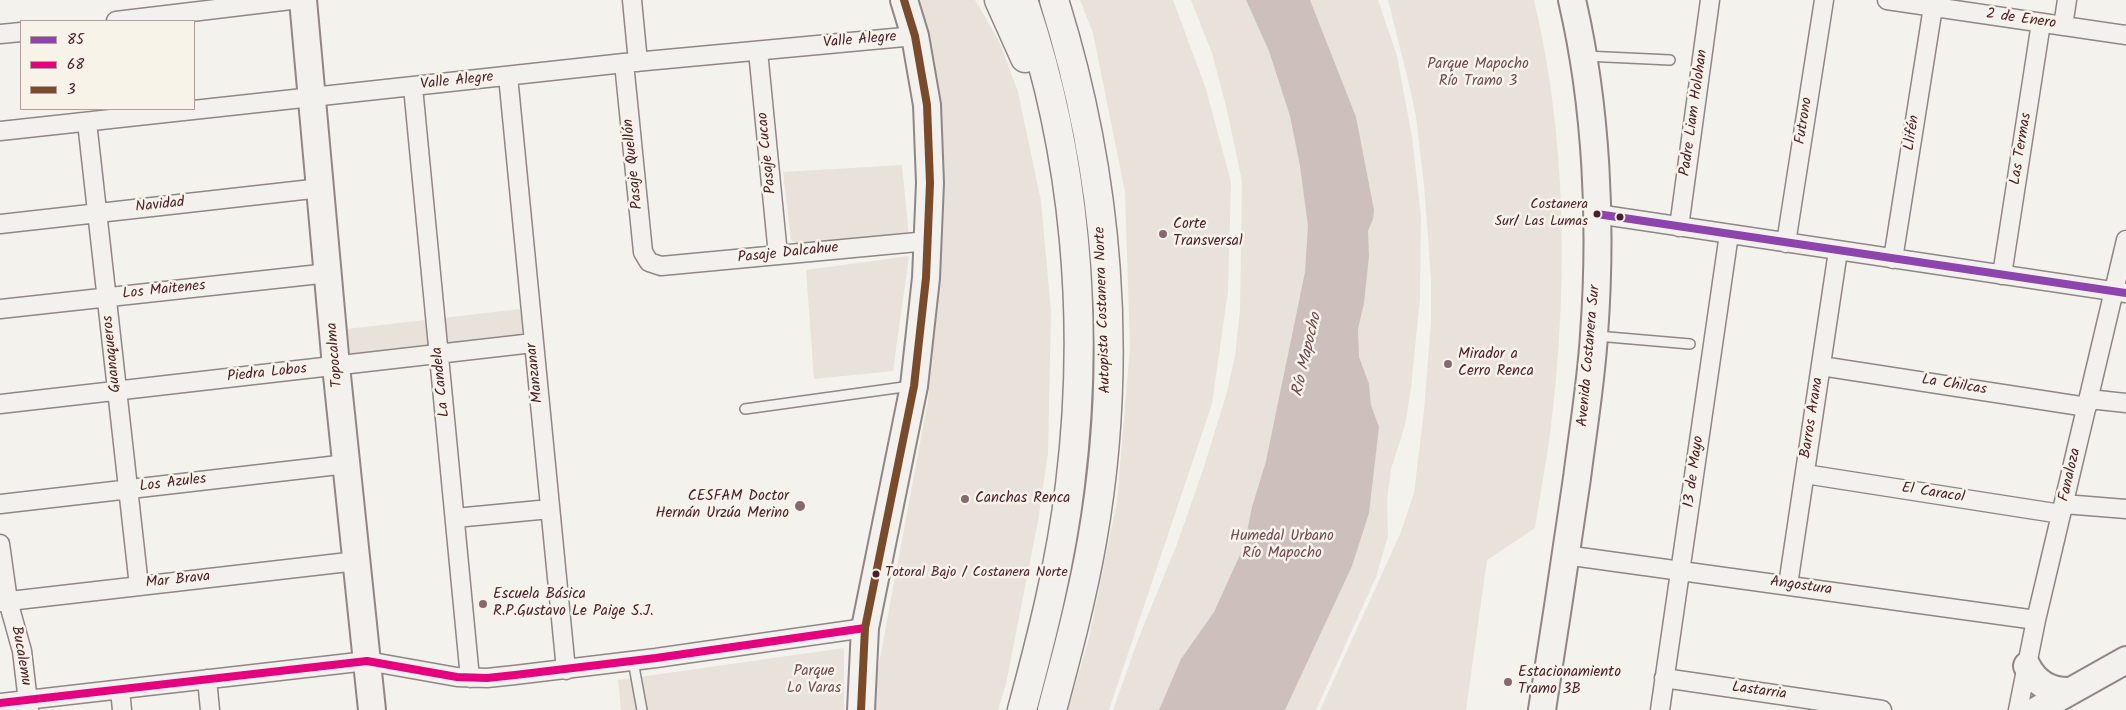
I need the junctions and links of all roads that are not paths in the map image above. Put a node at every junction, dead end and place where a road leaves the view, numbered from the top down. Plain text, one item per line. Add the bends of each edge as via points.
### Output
1 (291, 0) edge
2 (303, 0) edge
3 (632, 0) edge
4 (904, 0) edge
5 (999, 0) edge
6 (1022, 0) edge
7 (1054, 0) edge
8 (1572, 0) edge
9 (1710, 0) edge
10 (1824, 0) edge
11 (1887, 0) edge
12 (2067, 0) edge
13 (1955, 5) edge
14 (1932, 7) junction
15 (124, 20) edge
16 (2042, 23) junction
17 (2063, 26) junction
18 (20, 32) edge
19 (0, 34) edge
20 (2126, 35) edge
21 (915, 36) junction
22 (758, 51) junction
23 (1582, 56) junction
24 (1670, 60) dead end
25 (631, 63) junction
26 (508, 76) junction
27 (413, 86) junction
28 (312, 98) junction
29 (87, 122) junction
30 (0, 131) edge
31 (1063, 160) junction
32 (321, 188) junction
33 (97, 213) junction
34 (1597, 214) junction
35 (0, 224) edge
36 (1679, 227) junction
37 (1729, 234) junction
38 (928, 240) junction
39 (2126, 240) edge
40 (1786, 243) junction
41 (1838, 251) junction
42 (778, 255) junction
43 (1894, 259) junction
44 (649, 262) joint
45 (329, 273) junction
46 (2002, 275) junction
47 (2120, 293) edge
48 (107, 297) junction
49 (0, 309) edge
50 (1594, 335) junction
51 (533, 343) junction
52 (1690, 344) dead end
53 (439, 354) junction
54 (336, 366) junction
55 (1821, 366) junction
56 (914, 386) junction
57 (117, 390) junction
58 (2088, 403) junction
59 (2126, 403) edge
60 (0, 404) edge
61 (745, 409) dead end
62 (347, 464) junction
63 (1805, 474) junction
64 (129, 489) junction
65 (0, 504) edge
66 (2126, 508) edge
67 (550, 509) junction
68 (2063, 509) junction
69 (455, 518) junction
70 (0, 544) edge
71 (1565, 555) junction
72 (357, 561) junction
73 (1680, 570) junction
74 (1788, 585) junction
75 (139, 586) junction
76 (4, 601) edge
77 (2036, 620) junction
78 (865, 628) junction
79 (2126, 660) edge
80 (367, 661) junction
81 (634, 661) junction
82 (2027, 666) junction
83 (566, 670) junction
84 (470, 678) junction
85 (1664, 678) junction
86 (207, 680) junction
87 (120, 690) junction
88 (2071, 691) junction
89 (0, 703) edge
90 (28, 705) edge
91 (122, 710) edge
92 (210, 710) edge
93 (372, 710) edge
94 (642, 710) edge
95 (861, 710) edge
96 (1022, 710) edge
97 (1052, 710) edge
98 (1542, 710) edge
99 (1660, 710) edge
100 (1882, 710) edge
101 (2018, 710) edge
102 (2037, 710) edge

1 - 15 street
2 - 28 street, Topocalma
3 - 25 street, Pasaje Quellón
4 - 21 street
5 - 31 highway
6 - 31 highway, Autopista Costanera Norte via 1048,86
7 - 97 highway, Autopista Costanera Norte via 1082,97 1095,166 1106,274 1108,353 1103,462 1092,540
8 - 23 street, Avenida Costanera Sur
9 - 36 street, Padre Liam Holohan
10 - 40 street, Futrono
11 - 14 street, 2 de Enero
12 - 17 street
13 - 14 street, 2 de Enero
13 - 16 street, 2 de Enero
14 - 43 street, Llifén
16 - 17 street, 2 de Enero
16 - 46 street, Las Termas
17 - 20 street, 2 de Enero
18 - 19 street
21 - 22 street, Valle Alegre
21 - 38 street via 928,118
22 - 25 street, Valle Alegre
22 - 42 street, Pasaje Cucao
23 - 24 lane
23 - 34 street, Avenida Costanera Sur
25 - 26 street, Valle Alegre
25 - 44 street, Pasaje Quellón via 643,252
26 - 27 street, Valle Alegre
26 - 51 street, Manzanar
27 - 28 street, Valle Alegre
27 - 53 street, La Candela
28 - 29 street, Valle Alegre
28 - 32 street, Topocalma
29 - 30 street, Valle Alegre
29 - 33 street, Guanaqueros
31 - 96 highway, Autopista Costanera Norte via 1078,296 1079,371 1075,439 1052,588
32 - 33 street, Navidad
32 - 45 street, Topocalma
33 - 35 street, Navidad
33 - 48 street, Guanaqueros
34 - 36 street
34 - 50 street, Avenida Costanera Sur
36 - 37 street
37 - 40 street
37 - 73 street, 13 de Mayo
38 - 42 street, Pasaje Dalcahue
38 - 56 street via 924,308
39 - 47 street, Fanaloza
40 - 41 street
41 - 43 street
41 - 55 street, Barros Arana
42 - 44 street, Pasaje Dalcahue via 661,266
43 - 46 street
45 - 48 street, Los Maitenes
45 - 54 street, Topocalma
46 - 47 street
47 - 58 street, Fanaloza
48 - 49 street, Los Maitenes
48 - 57 street, Guanaqueros
50 - 52 lane
50 - 71 street, Avenida Costanera Sur via 1590,386
51 - 53 street, Piedra Lobos
51 - 67 street, Manzanar
53 - 54 street, Piedra Lobos
53 - 69 street, La Candela
54 - 57 street, Piedra Lobos
54 - 62 street, Topocalma
55 - 58 street, La Chilcas
55 - 63 street, Barros Arana
56 - 61 lane
56 - 78 street
57 - 60 street, Piedra Lobos
57 - 64 street, Guanaqueros
58 - 59 street, La Chilcas
58 - 68 street, Fanaloza
62 - 64 street, Los Azules
62 - 72 street, Topocalma
63 - 68 street, El Caracol
63 - 74 street, Barros Arana
64 - 65 street, Los Azules
64 - 75 street, Guanaqueros
66 - 68 street, El Caracol
67 - 69 street
67 - 83 street, Manzanar
68 - 77 street, Fanaloza
69 - 84 street, La Candela
70 - 76 street, Bucalemu
71 - 73 street, Angostura
71 - 98 street, Avenida Costanera Sur
72 - 75 street, Mar Brava
72 - 80 street, Topocalma
73 - 74 street, Angostura
73 - 85 street, 13 de Mayo
74 - 77 street, Angostura
75 - 76 street, Mar Brava
76 - 90 street, Bucalemu via 20,638
77 - 82 street, Fanaloza
78 - 81 street
78 - 95 street
79 - 88 street
80 - 84 street
80 - 86 street
80 - 93 street, Topocalma
81 - 83 street
81 - 94 lane
82 - 88 street via 2043,685
82 - 101 street, Fanaloza
83 - 84 street
85 - 99 street, 13 de Mayo
85 - 100 street, Lastarria
86 - 87 street
86 - 92 street
87 - 90 street
87 - 91 street
88 - 102 street
89 - 90 street

